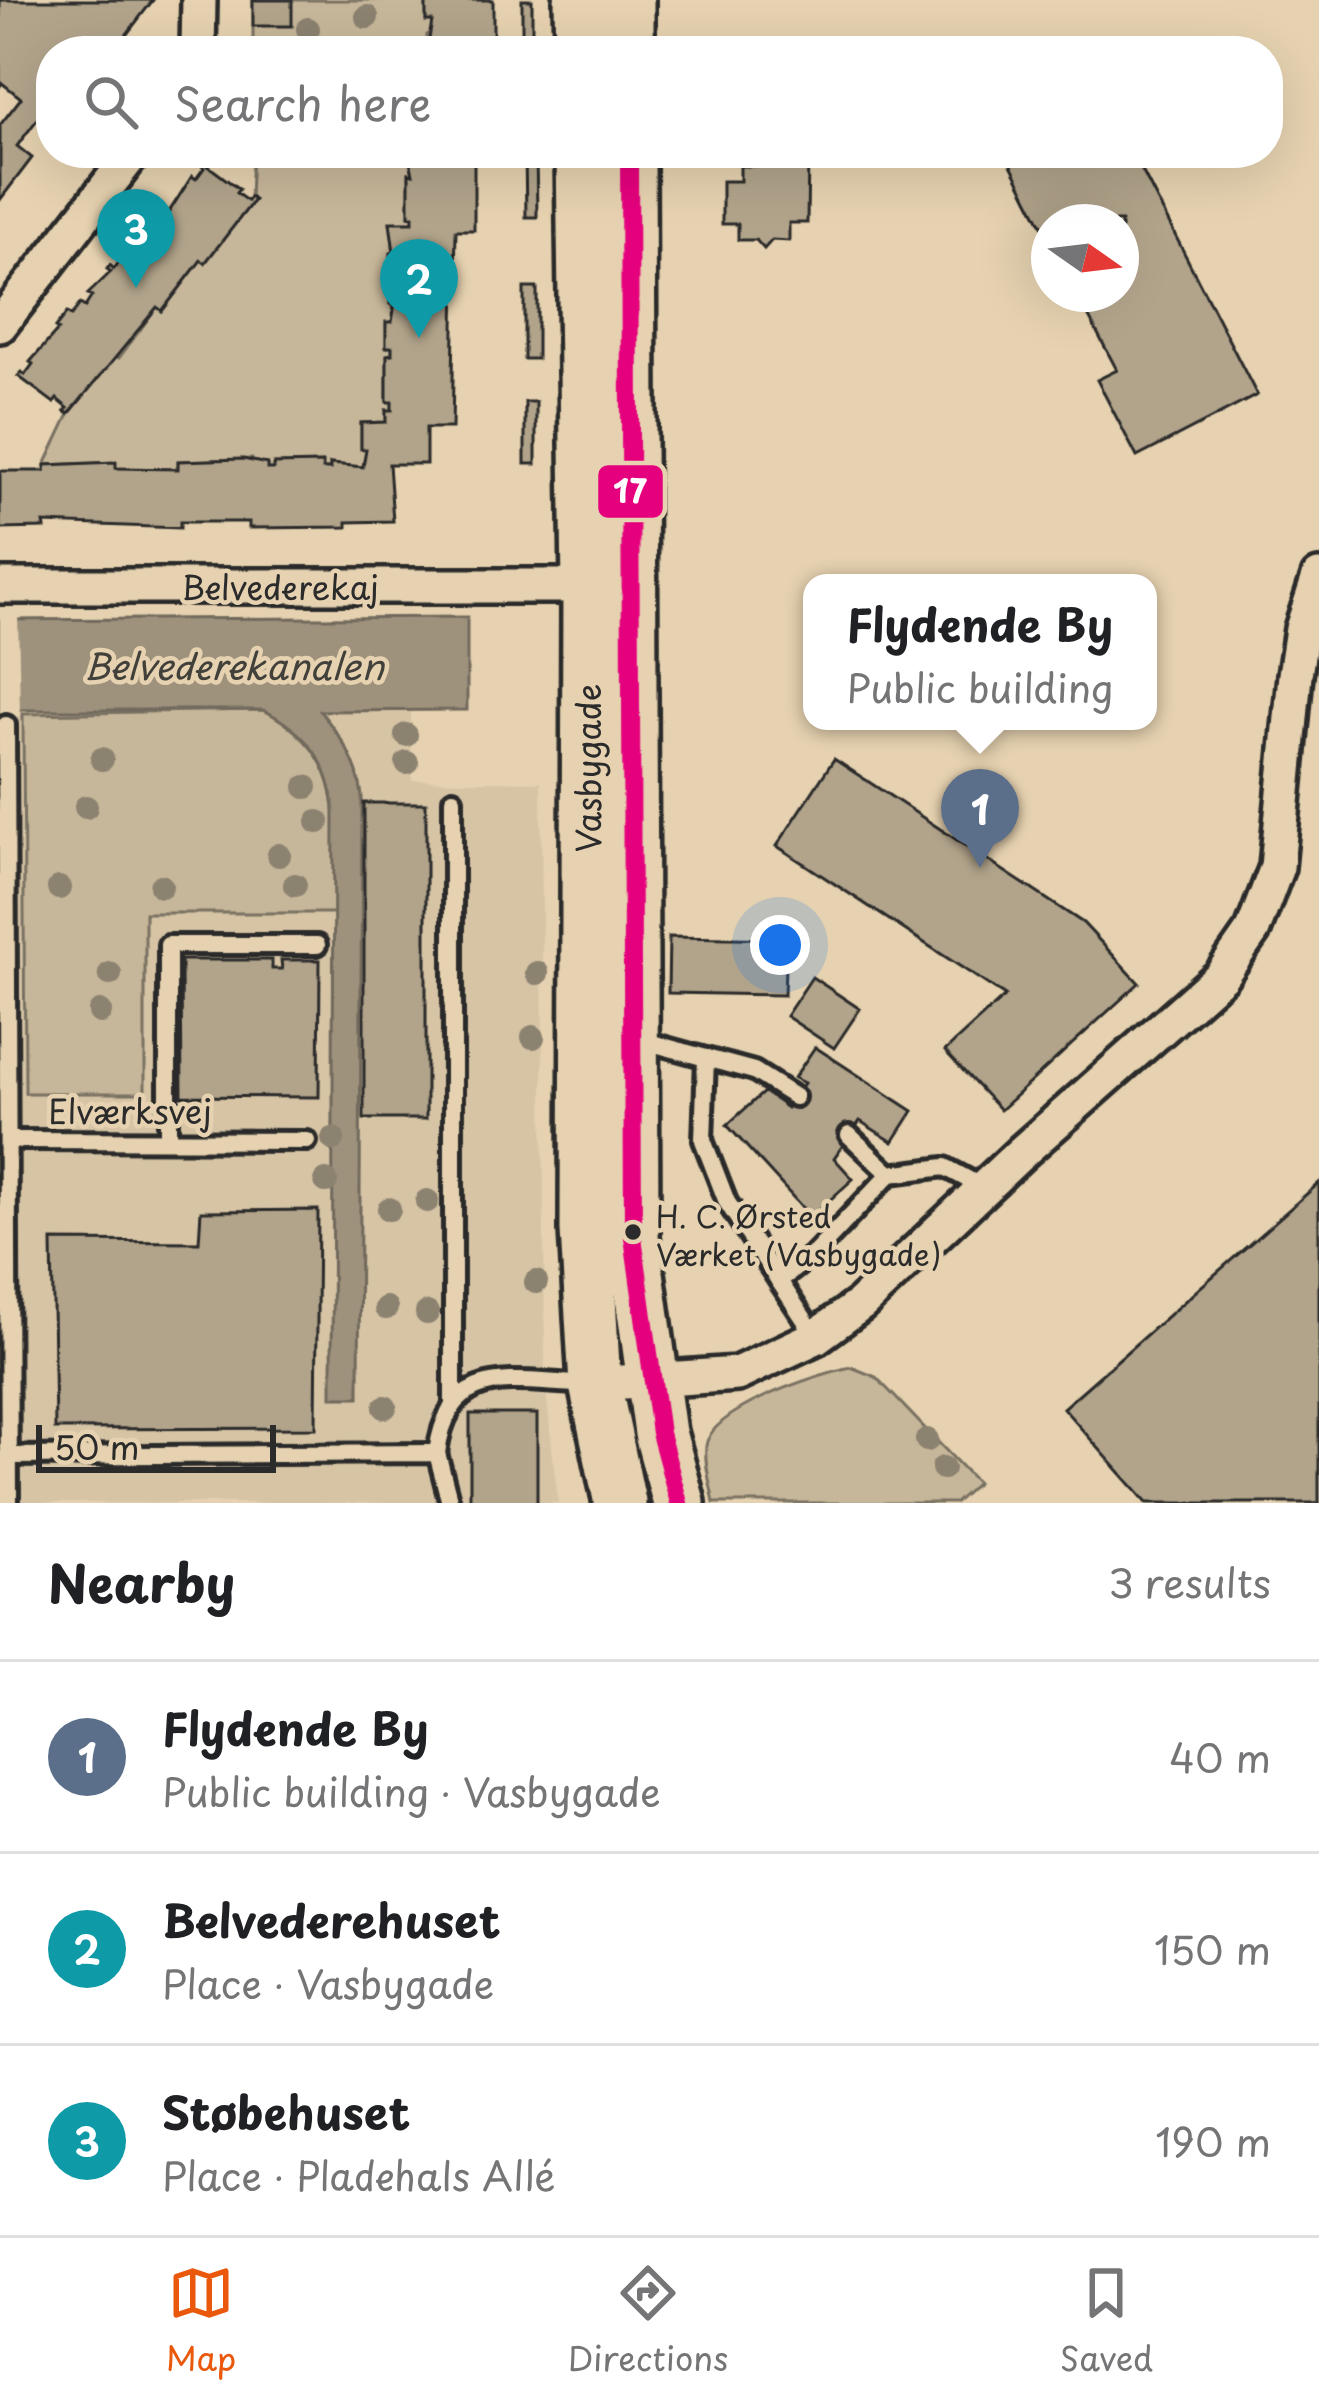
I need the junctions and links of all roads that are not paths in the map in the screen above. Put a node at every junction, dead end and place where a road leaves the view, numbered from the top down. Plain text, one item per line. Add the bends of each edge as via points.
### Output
1 (199, 0) edge
2 (580, 0) edge
3 (628, 0) edge
4 (198, 36) edge
5 (581, 36) edge
6 (628, 36) edge
7 (121, 168) edge
8 (582, 168) edge
9 (628, 168) edge
10 (0, 325) edge
11 (1319, 577) edge
12 (574, 587) junction
13 (3, 594) edge
14 (6, 725) dead end
15 (3, 745) edge
16 (453, 799) dead end
17 (317, 945) dead end
18 (632, 1037) junction
19 (706, 1058) junction
20 (795, 1096) dead end
21 (849, 1136) dead end
22 (8, 1140) junction
23 (167, 1140) junction
24 (307, 1141) dead end
25 (890, 1174) junction
26 (984, 1188) junction
27 (778, 1281) junction
28 (816, 1337) junction
29 (651, 1380) junction
30 (595, 1384) junction
31 (453, 1403) junction
32 (437, 1454) junction
33 (9, 1456) junction
34 (9, 1503) edge
35 (450, 1503) edge
36 (620, 1503) edge
37 (679, 1503) edge

1 - 4 street
2 - 5 main road
3 - 6 main road
7 - 10 street
8 - 12 main road, Vasbygade
9 - 18 main road, Vasbygade
11 - 26 street via 1294,675 1276,867 1253,930 1221,976
12 - 13 street, Belvederekaj
12 - 30 main road, Vasbygade
14 - 15 lane, Elværksvej
15 - 22 lane, Elværksvej
16 - 31 lane
17 - 23 lane via 168,945
18 - 19 lane
18 - 29 main road, Vasbygade via 633,1237
19 - 20 lane via 754,1071
19 - 27 lane via 703,1140 727,1202
21 - 25 lane
22 - 23 lane, Elværksvej
22 - 33 lane
23 - 24 lane, Elværksvej
25 - 26 lane via 945,1167
25 - 27 lane
26 - 28 street
27 - 28 lane
28 - 29 street via 737,1374
29 - 30 street
29 - 37 main road, Vasbygade
30 - 31 lane via 479,1385
30 - 36 main road, Vasbygade
31 - 32 lane
32 - 33 lane
32 - 35 lane
33 - 34 lane

